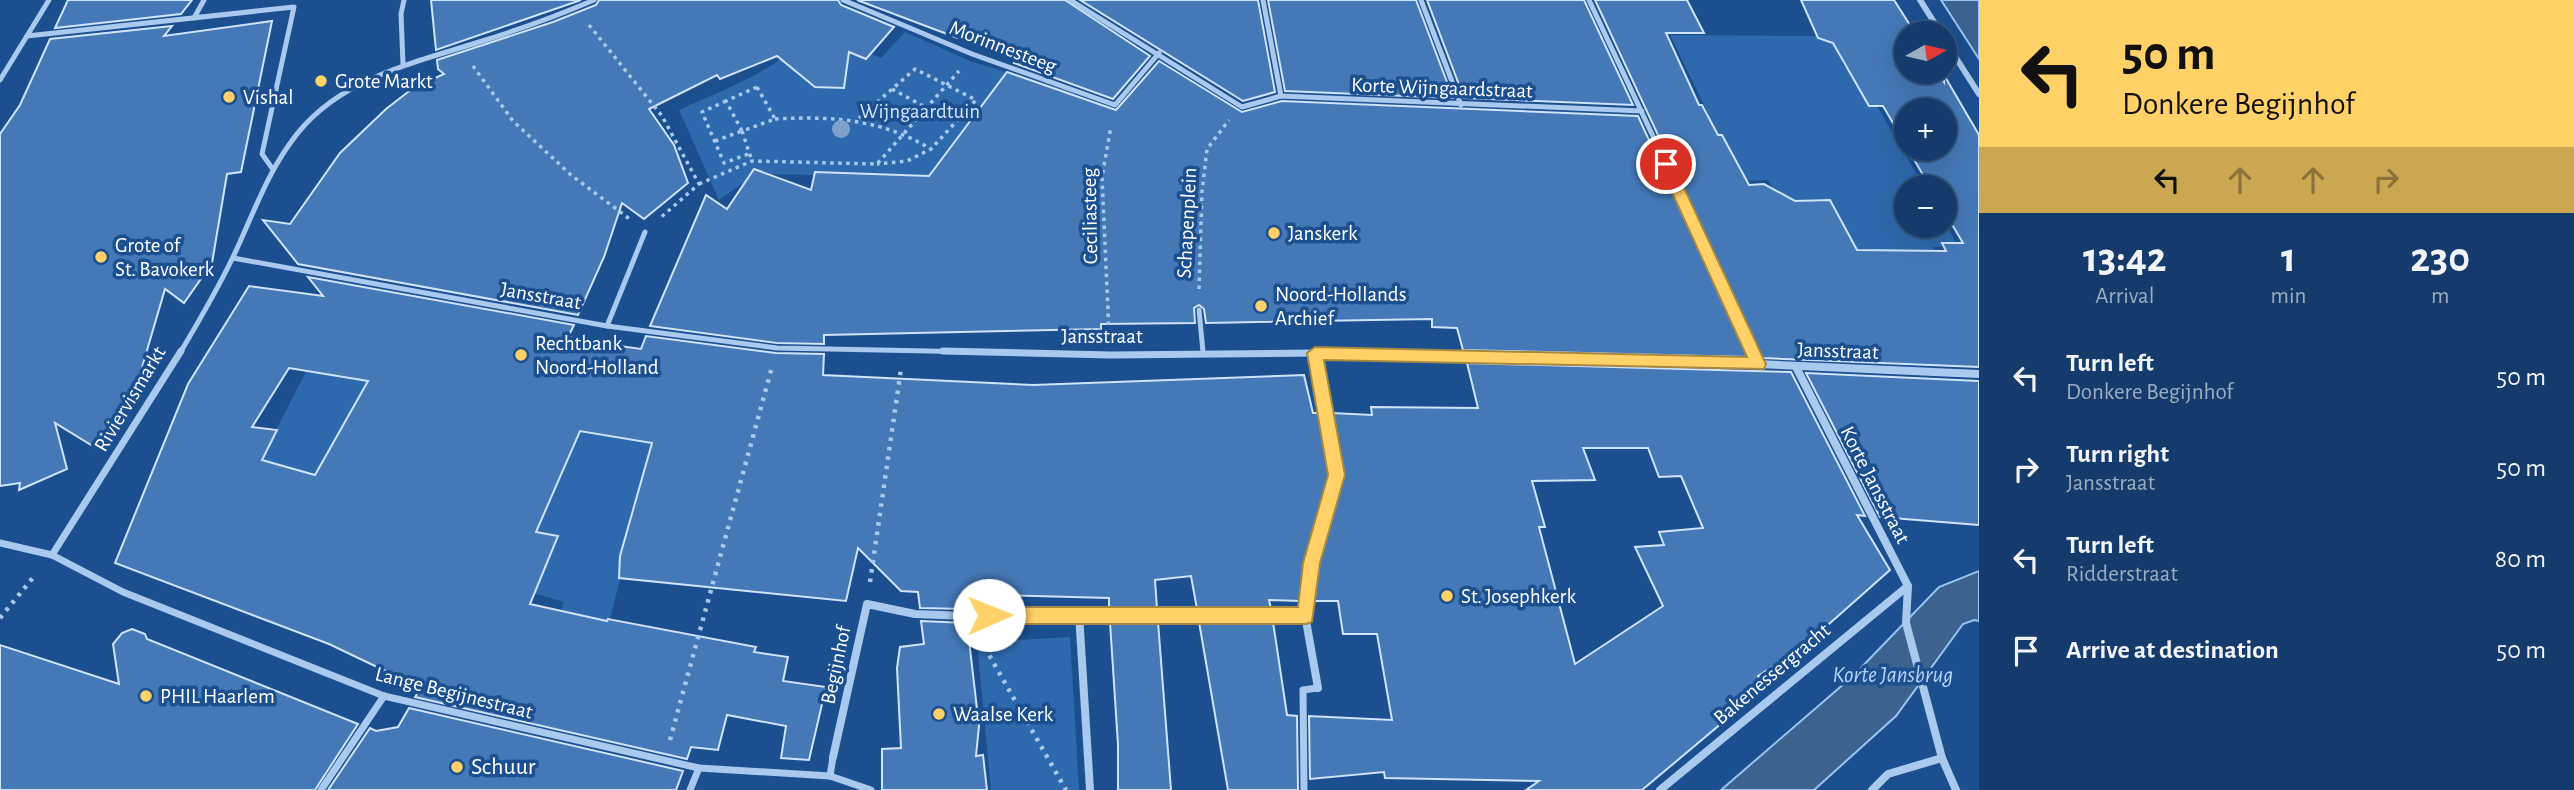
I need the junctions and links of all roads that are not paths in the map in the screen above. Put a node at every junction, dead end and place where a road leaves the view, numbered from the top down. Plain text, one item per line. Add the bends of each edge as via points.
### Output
1 (49, 0) edge
2 (204, 0) edge
3 (404, 0) edge
4 (594, 0) edge
5 (843, 0) edge
6 (1070, 0) edge
7 (1263, 0) edge
8 (1421, 0) edge
9 (1589, 0) edge
10 (1920, 0) edge
11 (194, 18) junction
12 (1933, 21) edge
13 (27, 36) junction
14 (1159, 53) junction
15 (1957, 58) edge
16 (403, 64) junction
17 (3, 71) edge
18 (0, 80) edge
19 (1979, 93) edge
20 (1281, 96) junction
21 (1461, 104) junction
22 (1642, 111) junction
23 (1666, 164) joint
24 (272, 168) junction
25 (645, 232) road end
26 (233, 258) junction
27 (1199, 310) road end
28 (607, 326) junction
29 (1203, 352) junction
30 (1315, 353) junction
31 (1758, 364) junction
32 (1796, 367) junction
33 (1979, 374) edge
34 (0, 543) edge
35 (51, 555) junction
36 (1908, 586) junction
37 (1079, 614) junction
38 (1306, 615) junction
39 (1318, 688) joint
40 (384, 696) junction
41 (833, 757) joint
42 (1942, 758) junction
43 (699, 768) junction
44 (830, 776) junction
45 (321, 790) edge
46 (690, 790) edge
47 (871, 790) edge
48 (1090, 790) edge
49 (1304, 790) edge
50 (1660, 790) edge
51 (1872, 790) edge
52 (1956, 790) edge

1 - 13 street
2 - 11 street
3 - 16 street
4 - 16 street
5 - 14 street, Morinnesteeg via 972,54 1115,105
6 - 14 street
7 - 20 street
8 - 21 street
9 - 22 street
10 - 12 street
11 - 13 street
11 - 24 street via 294,7 262,154
13 - 17 street
14 - 20 street, Korte Wijngaardstraat via 1242,107
15 - 19 street
16 - 24 street via 360,82 326,104
17 - 18 street
20 - 21 street, Korte Wijngaardstraat
21 - 22 street, Korte Wijngaardstraat
22 - 23 street
23 - 31 street
24 - 26 street
25 - 28 street
26 - 28 street, Jansstraat
26 - 35 street, Riviervismarkt via 97,488
27 - 29 street, Schapenplein
28 - 29 street, Jansstraat via 777,348 1110,355
29 - 30 street, Jansstraat
30 - 31 street, Jansstraat
30 - 38 street via 1336,475 1312,563
31 - 32 street, Jansstraat
32 - 33 street, Jansstraat
32 - 36 street, Korte Jansstraat
34 - 35 street, Lange Begijnestraat
35 - 40 street, Lange Begijnestraat via 123,592
36 - 42 street via 1906,623
36 - 50 street, Bakenessergracht
37 - 38 street, Begijnhof
37 - 41 street, Begijnhof via 915,614 867,604
37 - 48 street
38 - 39 street
39 - 49 street via 1303,690
40 - 43 street, Lange Begijnestraat
40 - 45 street
41 - 44 street, Begijnhof
42 - 51 street via 1888,774
42 - 52 street
43 - 44 street, Lange Begijnestraat
43 - 46 street
44 - 47 street

